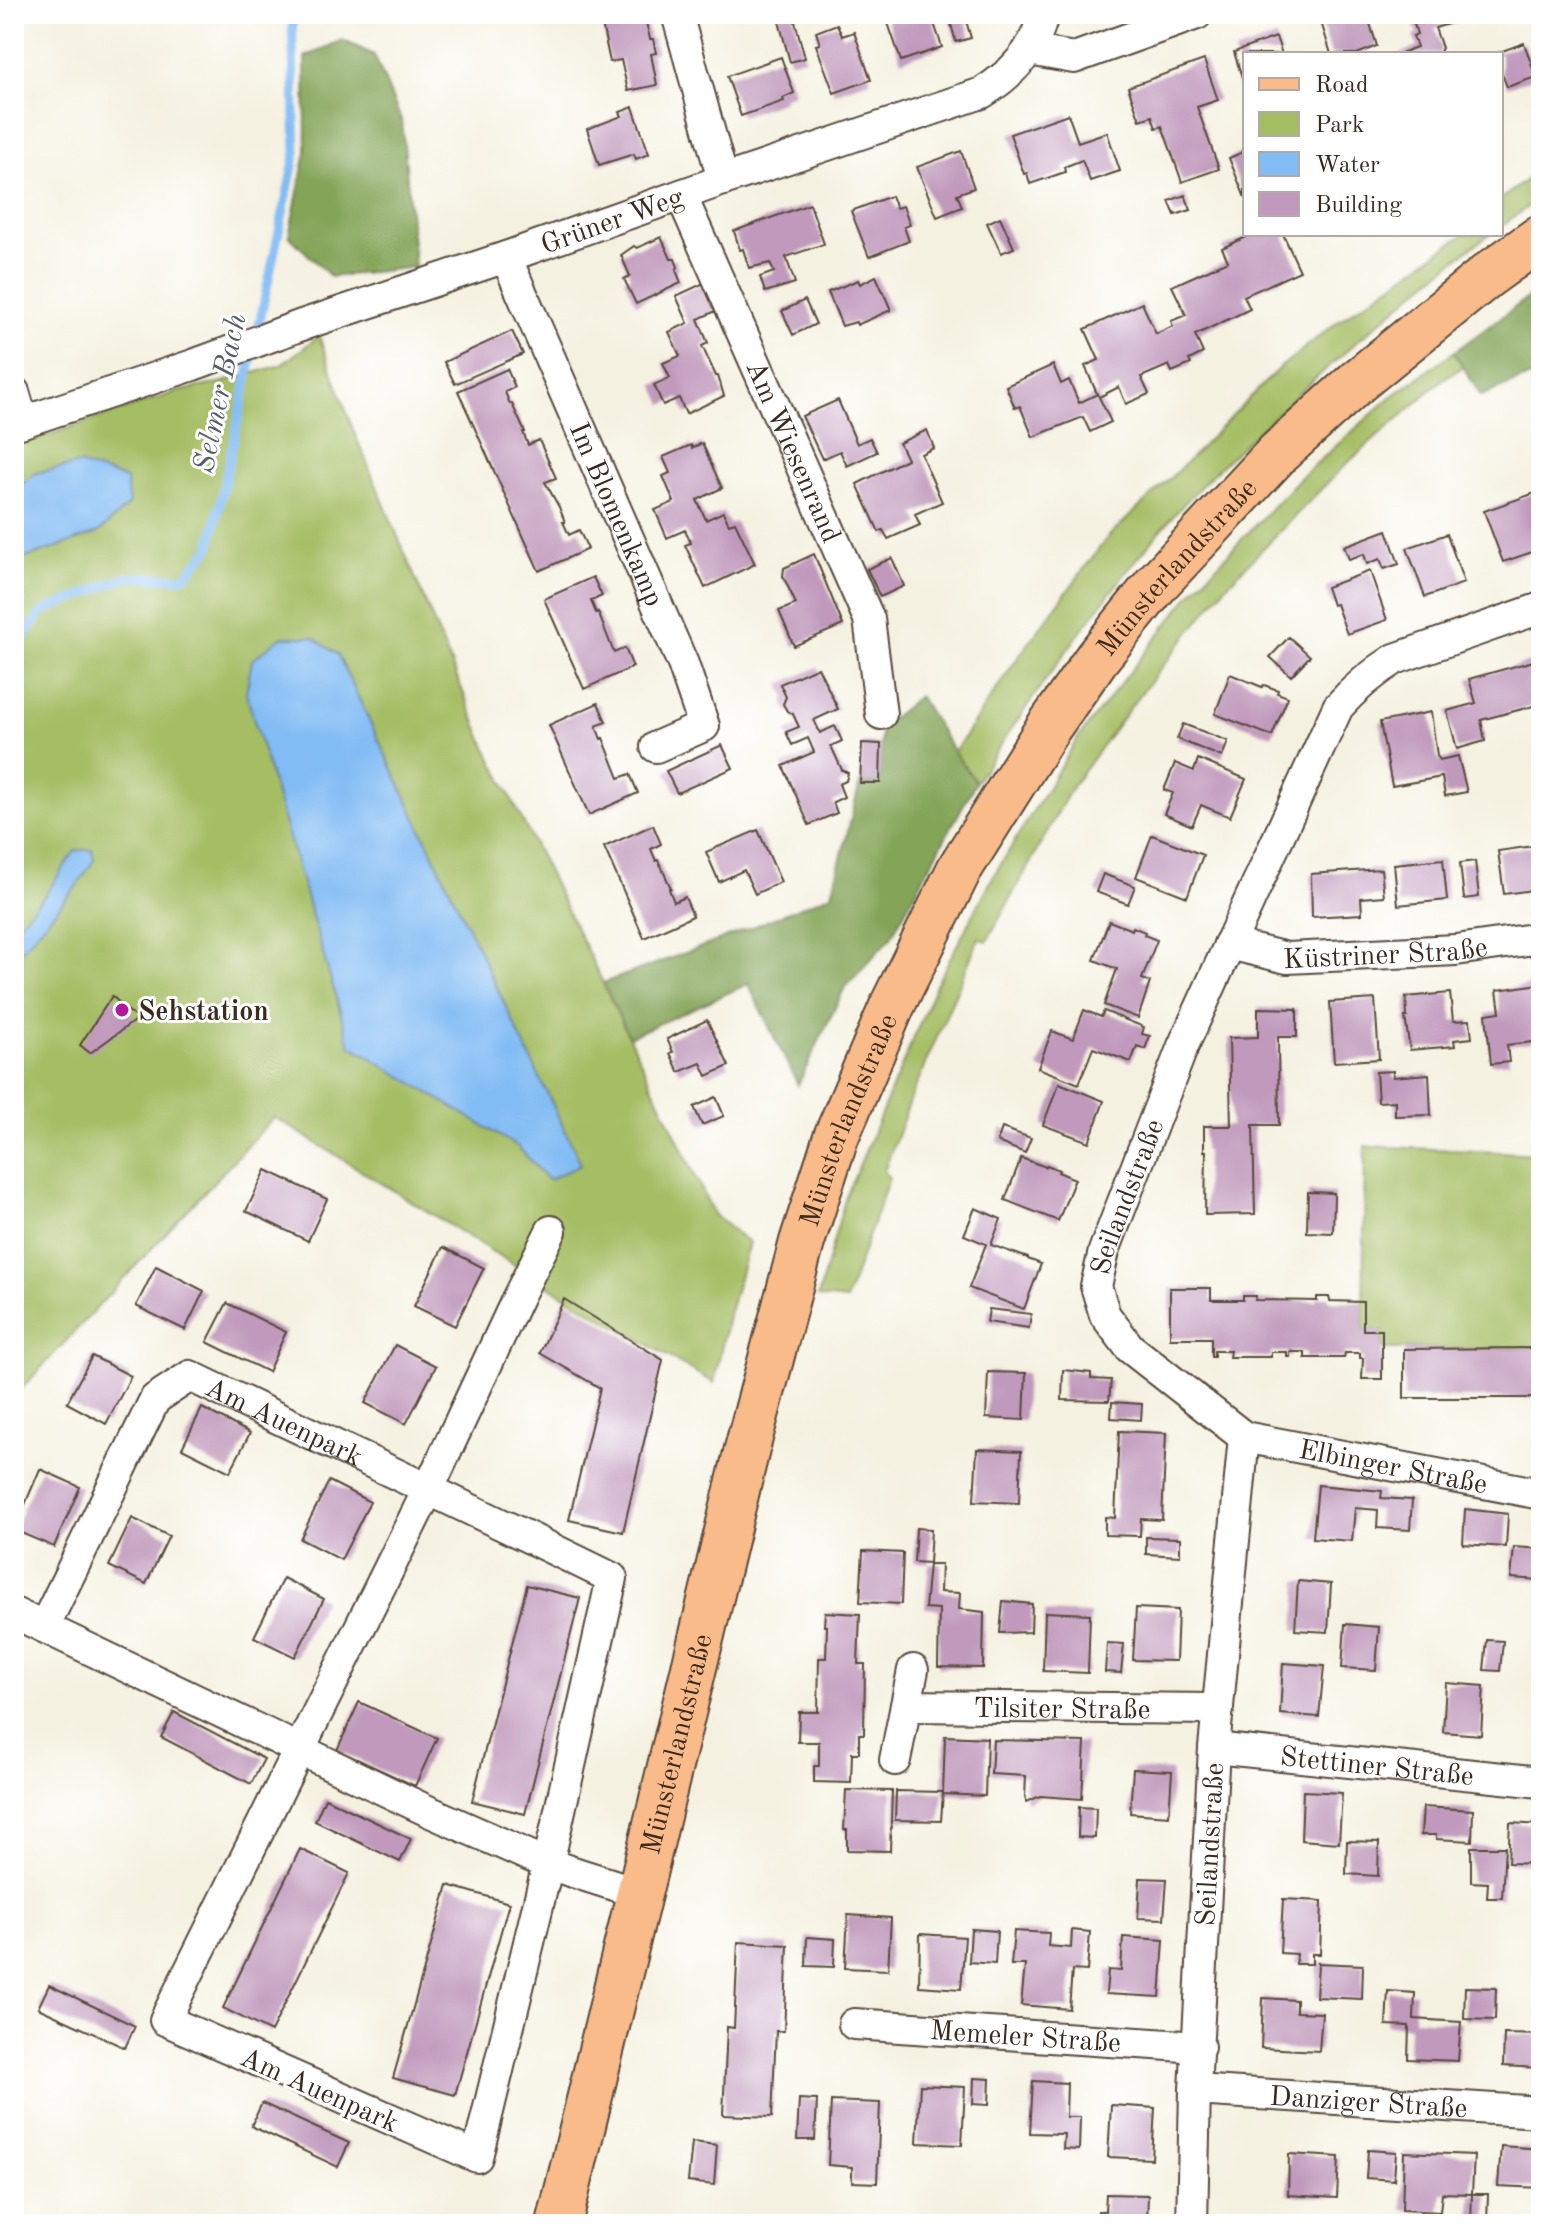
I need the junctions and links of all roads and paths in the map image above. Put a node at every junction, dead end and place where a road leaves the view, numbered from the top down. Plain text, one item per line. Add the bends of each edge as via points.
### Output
1 (677, 14) edge
2 (1043, 14) edge
3 (1197, 14) edge
4 (1029, 50) junction
5 (723, 180) junction
6 (681, 195) junction
7 (1541, 237) edge
8 (506, 257) junction
9 (14, 392) edge
10 (19, 424) edge
11 (1541, 608) edge
12 (881, 714) dead end
13 (656, 747) dead end
14 (1541, 938) edge
15 (1229, 944) junction
16 (551, 1231) dead end
17 (1244, 1437) junction
18 (429, 1488) junction
19 (1541, 1494) edge
20 (14, 1613) edge
21 (44, 1627) junction
22 (913, 1670) dead end
23 (906, 1706) junction
24 (1218, 1709) junction
25 (299, 1748) junction
26 (1214, 1748) junction
27 (895, 1760) dead end
28 (1541, 1782) edge
29 (548, 1864) junction
30 (639, 1893) junction
31 (854, 2024) dead end
32 (1199, 2047) junction
33 (1195, 2090) junction
34 (1541, 2112) edge
35 (559, 2224) edge
36 (1192, 2224) edge

1 - 5 street
2 - 4 street, Grüner Weg
3 - 4 street via 1074,58
4 - 5 street, Grüner Weg via 1006,78 982,93
5 - 6 street, Grüner Weg
6 - 8 street, Grüner Weg
6 - 12 street, Am Wiesenrand via 869,619
7 - 30 main road, Münsterlandstraße via 1358,381 1278,453 1158,582 1048,728 960,868 842,1124 802,1242
8 - 10 street, Grüner Weg
8 - 13 street, Im Blomenkamp via 683,664 704,726
9 - 10 street
11 - 15 street, Seilandstraße via 1395,659 1354,689 1338,707
14 - 15 street, Küstriner Straße via 1456,950 1287,958
15 - 17 street, Seilandstraße via 1183,1046 1104,1251 1096,1286 1105,1315 1130,1348
16 - 18 street, Am Auenpark
17 - 19 street, Elbinger Straße
17 - 24 street, Seilandstraße
18 - 21 street, Am Auenpark via 190,1376 155,1399
18 - 25 street, Am Auenpark
18 - 29 street, Am Auenpark via 612,1578
20 - 21 street
21 - 25 street
22 - 23 street
23 - 24 street, Tilsiter Straße
23 - 27 street
24 - 26 street, Seilandstraße
25 - 29 street
25 - 29 street, Am Auenpark via 165,2020 477,2157
26 - 28 street, Stettiner Straße
26 - 32 street, Seilandstraße
29 - 30 street
30 - 35 main road, Münsterlandstraße
31 - 32 street, Memeler Straße
32 - 33 street, Seilandstraße
33 - 34 street, Danziger Straße
33 - 36 street, Seilandstraße

